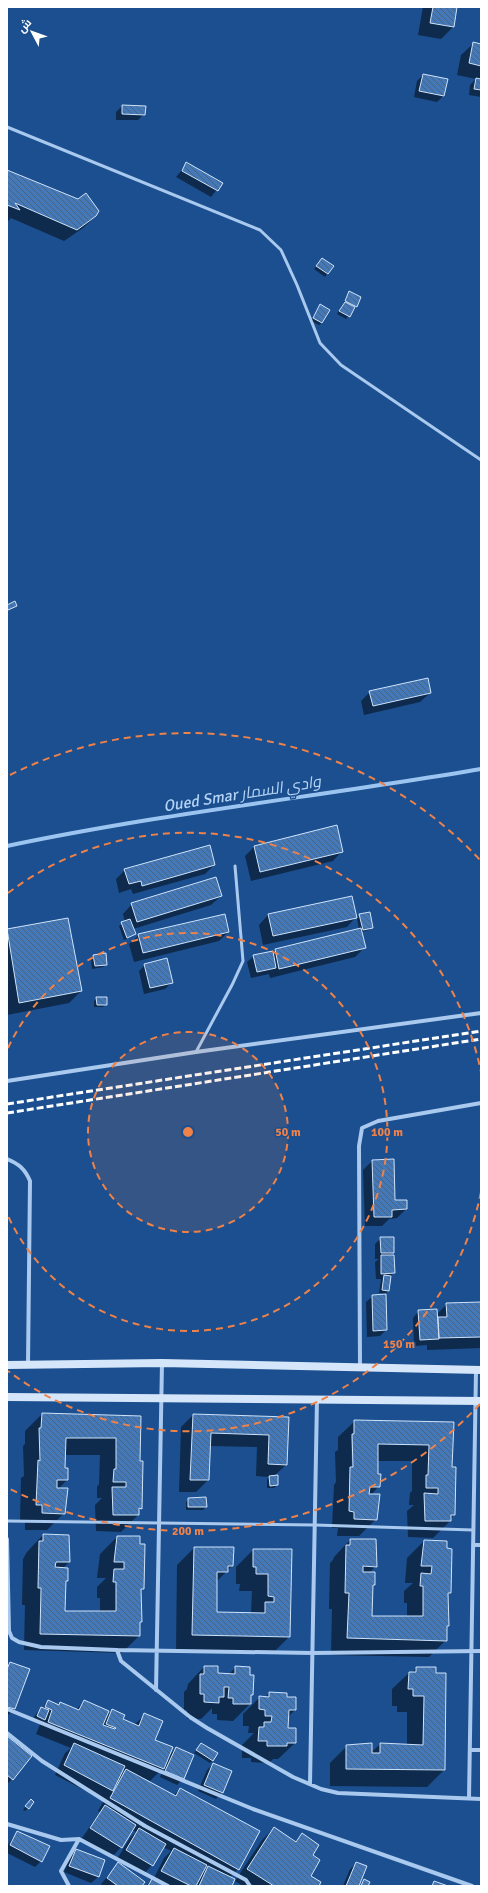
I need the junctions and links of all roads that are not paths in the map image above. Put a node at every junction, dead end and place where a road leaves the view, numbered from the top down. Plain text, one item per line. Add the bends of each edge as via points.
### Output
1 (7, 127) edge
2 (481, 460) edge
3 (235, 866) dead end
4 (481, 1013) edge
5 (196, 1052) junction
6 (7, 1081) edge
7 (481, 1103) edge
8 (7, 1159) edge
9 (162, 1363) junction
10 (28, 1364) junction
11 (7, 1365) edge
12 (360, 1368) junction
13 (478, 1370) edge
14 (7, 1397) edge
15 (161, 1398) junction
16 (317, 1399) junction
17 (478, 1401) edge
18 (7, 1521) edge
19 (159, 1524) junction
20 (315, 1525) junction
21 (474, 1530) junction
22 (7, 1539) edge
23 (473, 1545) junction
24 (481, 1545) edge
25 (117, 1650) junction
26 (157, 1650) junction
27 (472, 1651) junction
28 (481, 1651) edge
29 (314, 1653) junction
30 (156, 1690) junction
31 (7, 1710) edge
32 (7, 1733) edge
33 (470, 1750) junction
34 (481, 1750) edge
35 (310, 1784) junction
36 (469, 1798) junction
37 (481, 1799) edge
38 (7, 1824) edge
39 (80, 1839) junction
40 (69, 1886) edge
41 (168, 1886) edge
42 (250, 1886) edge
43 (472, 1886) edge

1 - 2 lane via 260,230 281,250 320,343 341,365
3 - 5 lane via 243,960
4 - 5 street
5 - 6 street
7 - 12 street via 378,1121 362,1128 359,1154
8 - 10 street via 18,1163 30,1181
9 - 10 street
9 - 12 street
9 - 15 street
10 - 11 street
12 - 13 street
13 - 17 street
14 - 15 street
15 - 16 street
15 - 19 street
16 - 17 street
16 - 20 street
17 - 21 street
18 - 19 lane
19 - 20 lane
19 - 26 street
20 - 21 lane
20 - 29 street
21 - 23 street
22 - 25 street via 8,1619 12,1638 41,1647
23 - 24 street
23 - 27 street
25 - 26 street
25 - 30 street via 121,1661
26 - 29 street
26 - 30 street
27 - 28 street
27 - 29 street
27 - 33 street
29 - 35 street
30 - 35 street via 207,1728
31 - 43 street via 253,1809
32 - 42 street via 42,1761 145,1826 246,1880
33 - 34 street
33 - 36 street
35 - 36 street via 338,1793
36 - 37 street
38 - 39 street via 61,1840
39 - 40 street via 61,1871
39 - 41 street

